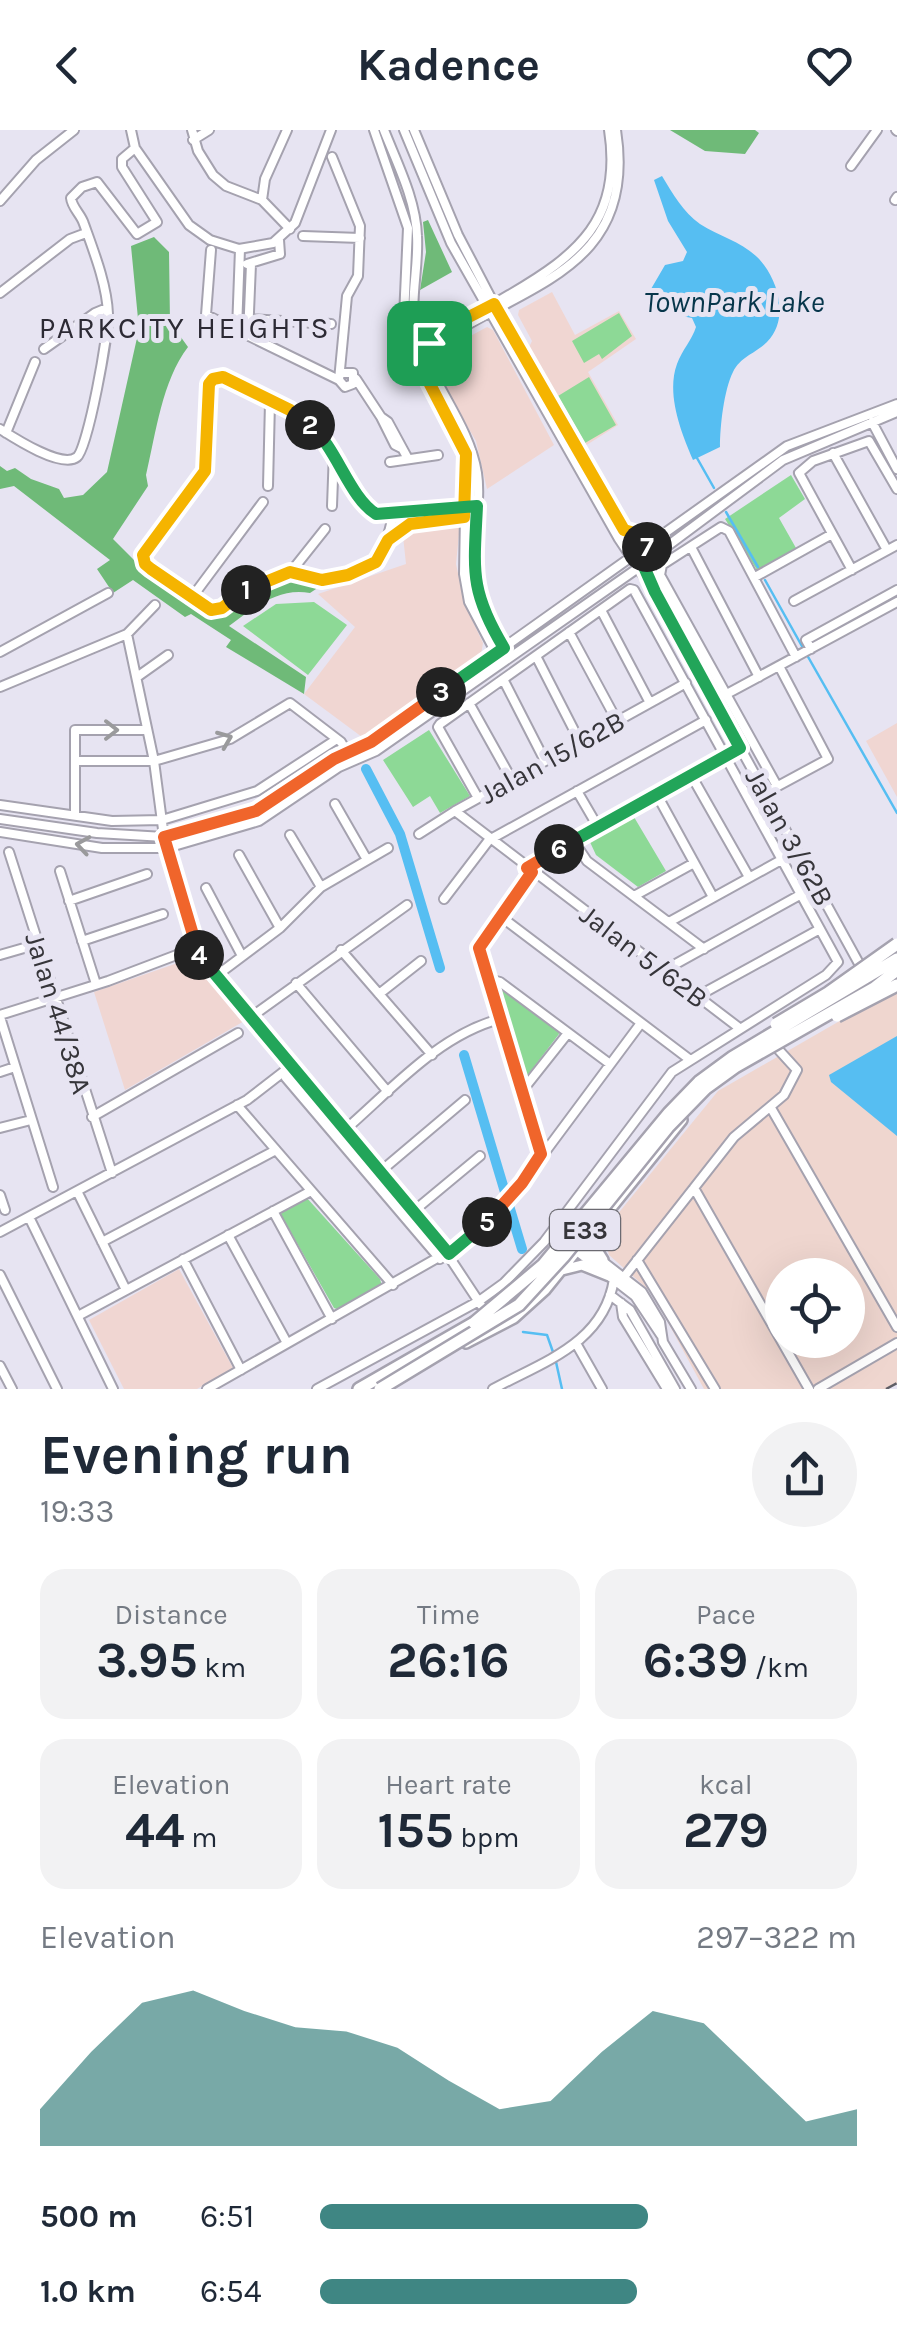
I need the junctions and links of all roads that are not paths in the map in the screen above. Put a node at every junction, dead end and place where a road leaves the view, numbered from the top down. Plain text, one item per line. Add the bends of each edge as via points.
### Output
1 (74, 130) edge
2 (130, 130) edge
3 (209, 130) edge
4 (287, 130) edge
5 (331, 130) edge
6 (374, 130) edge
7 (384, 130) edge
8 (404, 130) edge
9 (414, 130) edge
10 (613, 130) edge
11 (877, 130) edge
12 (193, 135) edge
13 (135, 148) junction
14 (332, 156) dead end
15 (851, 166) dead end
16 (262, 200) junction
17 (0, 201) edge
18 (290, 229) junction
19 (86, 232) junction
20 (303, 236) dead end
21 (360, 238) junction
22 (279, 240) junction
23 (240, 249) junction
24 (211, 250) dead end
25 (240, 264) junction
26 (251, 264) junction
27 (478, 273) junction
28 (239, 281) junction
29 (250, 282) junction
30 (516, 291) junction
31 (0, 293) edge
32 (479, 293) junction
33 (512, 302) junction
34 (107, 308) junction
35 (493, 309) junction
36 (249, 320) junction
37 (472, 320) junction
38 (332, 324) dead end
39 (503, 325) junction
40 (237, 330) junction
41 (248, 336) junction
42 (418, 340) junction
43 (44, 349) dead end
44 (344, 351) junction
45 (423, 352) junction
46 (35, 362) dead end
47 (354, 375) junction
48 (342, 380) junction
49 (546, 400) junction
50 (270, 402) junction
51 (897, 404) edge
52 (374, 408) junction
53 (897, 412) edge
54 (872, 422) junction
55 (3, 431) edge
56 (334, 451) junction
57 (832, 453) junction
58 (438, 455) dead end
59 (407, 457) junction
60 (390, 462) dead end
61 (897, 468) edge
62 (268, 486) dead end
63 (897, 489) edge
64 (263, 502) dead end
65 (332, 506) dead end
66 (465, 507) junction
67 (433, 509) junction
68 (477, 511) junction
69 (394, 514) junction
70 (464, 517) junction
71 (434, 520) junction
72 (325, 528) dead end
73 (624, 530) junction
74 (832, 534) junction
75 (660, 537) junction
76 (619, 539) junction
77 (388, 540) junction
78 (897, 545) edge
79 (691, 547) junction
80 (887, 550) junction
81 (634, 556) junction
82 (641, 566) junction
83 (852, 570) junction
84 (290, 572) junction
85 (608, 574) junction
86 (755, 578) junction
87 (897, 590) edge
88 (108, 592) dead end
89 (194, 596) junction
90 (794, 601) dead end
91 (897, 602) edge
92 (155, 606) dead end
93 (601, 610) junction
94 (568, 632) junction
95 (127, 634) junction
96 (492, 637) junction
97 (518, 638) junction
98 (811, 649) junction
99 (500, 650) junction
100 (0, 652) edge
101 (168, 655) dead end
102 (536, 656) junction
103 (796, 657) junction
104 (506, 660) junction
105 (484, 661) junction
106 (780, 666) junction
107 (137, 677) junction
108 (759, 677) junction
109 (503, 679) junction
110 (686, 683) junction
111 (0, 688) edge
112 (727, 694) junction
113 (714, 701) junction
114 (470, 702) junction
115 (650, 703) junction
116 (706, 720) junction
117 (617, 721) junction
118 (148, 730) junction
119 (337, 739) junction
120 (580, 742) junction
121 (740, 748) junction
122 (348, 752) junction
123 (367, 755) junction
124 (726, 756) junction
125 (75, 761) junction
126 (154, 761) junction
127 (545, 761) junction
128 (691, 775) junction
129 (512, 780) junction
130 (777, 786) junction
131 (577, 791) junction
132 (766, 793) junction
133 (657, 795) junction
134 (478, 798) junction
135 (335, 804) dead end
136 (0, 805) edge
137 (455, 811) junction
138 (75, 814) junction
139 (0, 819) edge
140 (162, 820) junction
141 (598, 827) junction
142 (0, 832) edge
143 (419, 834) dead end
144 (290, 835) dead end
145 (164, 837) junction
146 (489, 840) junction
147 (573, 840) junction
148 (167, 848) junction
149 (388, 848) dead end
150 (10, 852) dead end
151 (239, 855) dead end
152 (366, 858) junction
153 (782, 858) junction
154 (694, 863) junction
155 (530, 870) junction
156 (60, 871) dead end
157 (147, 874) dead end
158 (749, 877) junction
159 (816, 886) junction
160 (320, 887) junction
161 (206, 888) dead end
162 (802, 894) junction
163 (634, 896) junction
164 (713, 897) junction
165 (444, 899) dead end
166 (70, 900) junction
167 (407, 905) dead end
168 (162, 914) dead end
169 (500, 916) junction
170 (668, 922) junction
171 (280, 928) junction
172 (820, 929) junction
173 (82, 941) junction
174 (38, 944) junction
175 (897, 944) edge
176 (195, 948) junction
177 (704, 948) junction
178 (342, 950) junction
179 (0, 955) edge
180 (242, 956) junction
181 (897, 958) edge
182 (421, 961) dead end
183 (663, 971) junction
184 (216, 976) junction
185 (897, 976) edge
186 (866, 978) junction
187 (488, 979) junction
188 (296, 983) junction
189 (96, 984) junction
190 (379, 994) junction
191 (698, 996) junction
192 (55, 999) junction
193 (837, 1012) junction
194 (0, 1016) edge
195 (251, 1017) junction
196 (500, 1019) junction
197 (641, 1023) junction
198 (738, 1027) junction
199 (238, 1032) dead end
200 (568, 1032) junction
201 (773, 1047) junction
202 (432, 1055) junction
203 (733, 1057) junction
204 (689, 1059) junction
205 (290, 1063) junction
206 (610, 1064) junction
207 (16, 1067) junction
208 (0, 1072) edge
209 (286, 1078) junction
210 (274, 1079) junction
211 (308, 1088) junction
212 (522, 1091) junction
213 (388, 1092) junction
214 (318, 1098) junction
215 (464, 1100) dead end
216 (237, 1104) junction
217 (770, 1108) junction
218 (92, 1117) junction
219 (31, 1120) junction
220 (0, 1128) edge
221 (346, 1130) junction
222 (276, 1150) junction
223 (541, 1154) junction
224 (480, 1156) dead end
225 (382, 1171) junction
226 (112, 1173) junction
227 (53, 1187) dead end
228 (694, 1188) junction
229 (77, 1191) junction
230 (311, 1191) junction
231 (0, 1196) edge
232 (4, 1210) dead end
233 (415, 1210) junction
234 (273, 1211) junction
235 (29, 1217) junction
236 (594, 1231) junction
237 (0, 1232) edge
238 (228, 1235) junction
239 (569, 1240) junction
240 (102, 1242) junction
241 (580, 1248) junction
242 (449, 1254) junction
243 (183, 1259) junction
244 (440, 1259) junction
245 (603, 1260) junction
246 (638, 1260) junction
247 (562, 1270) junction
248 (0, 1274) edge
249 (619, 1277) junction
250 (646, 1278) junction
251 (394, 1284) junction
252 (126, 1290) junction
253 (610, 1295) junction
254 (533, 1300) junction
255 (479, 1301) junction
256 (620, 1302) junction
257 (602, 1310) junction
258 (78, 1316) junction
259 (623, 1317) junction
260 (488, 1318) junction
261 (332, 1319) junction
262 (897, 1327) edge
263 (664, 1340) junction
264 (287, 1343) junction
265 (897, 1343) edge
266 (577, 1345) junction
267 (651, 1348) junction
268 (699, 1362) junction
269 (0, 1368) edge
270 (242, 1370) junction
271 (682, 1372) junction
272 (495, 1388) edge
273 (12, 1389) edge
274 (57, 1389) edge
275 (114, 1389) edge
276 (208, 1389) edge
277 (318, 1389) edge
278 (361, 1389) edge
279 (382, 1389) edge
280 (602, 1389) edge
281 (672, 1389) edge
282 (691, 1389) edge
283 (715, 1389) edge
284 (809, 1389) edge
285 (818, 1389) edge

1 - 17 street
2 - 13 street
3 - 12 street
4 - 16 street
5 - 18 street
6 - 42 street via 408,228 404,317
7 - 42 street via 414,211
8 - 32 street
9 - 27 street
10 - 30 street via 609,184 593,228 561,264
10 - 33 street via 618,182 597,234 563,272
11 - 15 street
12 - 16 street via 213,176
13 - 19 street via 122,167 154,217 132,227 92,181 70,201
13 - 23 street via 193,228
14 - 21 street
16 - 18 street
18 - 22 street
19 - 31 street
19 - 34 street
20 - 21 street
21 - 44 street
22 - 23 street
22 - 26 street via 280,254
23 - 25 street
24 - 40 street via 204,312
25 - 26 street
25 - 28 street
26 - 29 street
27 - 30 street via 496,295
27 - 35 street
28 - 29 street
28 - 40 street
29 - 36 street
30 - 35 street
32 - 35 street
32 - 37 street
33 - 35 street
33 - 39 street
34 - 43 street
34 - 55 street via 80,454 59,460
35 - 37 street
35 - 39 street
36 - 38 street
36 - 41 street
37 - 39 street
37 - 42 street
37 - 45 street
39 - 49 street
40 - 41 street
41 - 48 street
42 - 45 street
42 - 45 street
44 - 47 street
44 - 48 street
45 - 66 street via 427,380 466,454
45 - 68 street via 469,443
46 - 55 street
47 - 48 street
47 - 48 street via 352,386
47 - 52 street
48 - 52 street
49 - 73 street
49 - 76 street
50 - 56 street via 307,422
50 - 62 street
50 - 89 street via 223,377 209,384 205,471 143,559
51 - 75 street via 787,446
52 - 59 street
53 - 54 street
54 - 61 street
54 - 82 street via 783,460
56 - 65 street
56 - 69 street via 370,510
57 - 63 street via 869,441
57 - 74 street via 799,473
57 - 80 street
58 - 59 street
59 - 60 street
64 - 89 street
66 - 67 street
66 - 68 street
66 - 70 street
67 - 69 street
67 - 71 street
68 - 70 street
68 - 96 street via 474,581
69 - 77 street
70 - 71 street
70 - 96 street via 467,592
71 - 77 street via 410,524
72 - 84 street
73 - 75 street
73 - 81 street
74 - 83 street
74 - 86 street
75 - 81 street
76 - 81 street
76 - 85 street
77 - 84 street via 376,562 348,575 322,580
78 - 80 street
79 - 86 street via 722,527
79 - 108 street
79 - 112 street, Jalan 3/62B via 662,566 660,575
80 - 83 street
81 - 82 street, Jalan 3/62B
81 - 85 street
82 - 104 street
82 - 113 street, Jalan 3/62B
83 - 90 street
84 - 89 street via 222,608 211,610
85 - 97 street
86 - 103 street
87 - 98 street via 806,640
88 - 100 street
91 - 98 street
92 - 95 street
93 - 94 street
93 - 110 street, Jalan 3/62B via 634,590
93 - 115 street
94 - 102 street
94 - 117 street
95 - 107 street
95 - 111 street
96 - 97 street
96 - 99 street
96 - 105 street
97 - 99 street
98 - 103 street
99 - 104 street
99 - 105 street
101 - 107 street
102 - 109 street
102 - 120 street
103 - 106 street
104 - 123 street
105 - 122 street
106 - 108 street
106 - 130 street via 828,759
107 - 118 street
108 - 112 street
109 - 114 street
109 - 127 street
110 - 115 street, Jalan 15/62B
110 - 116 street, Jalan 3/62B
112 - 113 street
112 - 130 street, Jalan 3/62B
113 - 121 street, Jalan 3/62B
114 - 129 street
114 - 134 street via 438,727
115 - 117 street, Jalan 15/62B
116 - 124 street, Jalan 3/62B
116 - 131 street
117 - 120 street, Jalan 15/62B
125 -> 118 street via 75,730
118 - 126 street
119 - 122 street
126 -> 119 street via 230,739 290,703
119 - 140 street via 239,799
120 - 127 street, Jalan 15/62B
121 - 124 street
121 - 132 street, Jalan 3/62B
122 - 123 street
122 - 145 street via 256,811
123 - 148 street via 259,821
124 - 128 street
124 - 153 street, Jalan 3/62B
125 - 126 street
125 - 138 street
126 - 140 street
127 - 129 street, Jalan 15/62B
128 - 133 street
128 - 158 street
129 - 134 street, Jalan 15/62B
130 - 132 street
131 - 141 street
131 - 146 street
132 - 159 street, Jalan 3/62B
133 - 141 street
133 - 154 street
134 - 137 street, Jalan 15/62B
135 - 152 street
136 - 138 street
137 - 143 street, Jalan 15/62B
137 - 146 street, Jalan 5/62B
138 - 140 street
139 - 145 street
140 - 145 street
141 - 147 street
148 -> 142 street via 102,848
144 - 160 street
145 - 148 street
146 - 155 street, Jalan 5/62B
146 - 165 street
147 - 155 street
147 - 163 street via 587,860
148 - 176 street
149 - 152 street
150 - 174 street, Jalan 44/38A
151 - 171 street
152 - 160 street
153 - 158 street
153 - 162 street, Jalan 3/62B
154 - 163 street
154 - 164 street
155 - 169 street
155 - 183 street, Jalan 5/62B
156 - 166 street
157 - 166 street
158 - 164 street
159 - 162 street
159 - 186 street, Jalan 3/62B
160 - 171 street
161 - 180 street
162 - 172 street, Jalan 3/62B
162 - 177 street
163 - 170 street
164 - 170 street
166 - 173 street
167 - 178 street
168 - 173 street
169 - 187 street via 479,948
169 - 197 street
170 - 177 street
171 - 180 street
172 - 191 street
172 - 198 street, Jalan 3/62B via 838,962
173 - 189 street
174 - 179 street
174 - 192 street, Jalan 44/38A
175 - 203 highway, bridge
176 - 184 street
176 - 189 street
177 - 183 street
178 - 188 street
178 - 190 street
180 - 184 street
181 - 186 main road
181 - 203 highway, E33, bridge
182 - 190 street
183 - 191 street, Jalan 5/62B
184 - 195 street
185 - 186 main road via 878,984
185 - 193 main road
185 - 201 highway, E33, bridge
186 - 193 main road via 864,991
186 - 239 main road via 695,1082 662,1115
187 - 196 street
187 - 200 street
188 - 195 street
188 - 213 street
189 - 192 street
190 - 202 street
191 - 198 street, Jalan 5/62B
192 - 194 street
192 - 218 street, Jalan 44/38A
193 - 201 main road
194 - 207 street
195 - 205 street
196 - 202 street via 464,1032
196 - 212 street
197 - 204 street
197 - 206 street
198 - 204 street
199 - 218 street
200 - 206 street
200 - 212 street
201 - 217 street via 797,1070
201 - 236 main road via 694,1106
201 - 279 highway, E33, bridge via 717,1080 682,1111 519,1305
202 - 213 street
203 - 278 highway, E33, bridge via 669,1113 526,1281 474,1323
204 - 255 street via 650,1099 544,1242
205 - 210 street
205 - 211 street
205 - 214 street
205 - 216 street
206 - 223 street
207 - 208 street
207 - 219 street
209 - 210 street
209 - 211 street
209 - 244 street
210 - 216 street
211 - 214 street
212 - 223 street
213 - 221 street
214 - 221 street
215 - 225 street
216 - 222 street
216 - 226 street
217 - 228 street via 734,1137
217 - 262 street
218 - 226 street, Jalan 44/38A
219 - 220 street
219 - 227 street
221 - 225 street
222 - 230 street
222 - 240 street
223 - 242 street via 500,1209
224 - 233 street
225 - 233 street
226 - 229 street
228 - 246 street
228 - 284 street
229 - 235 street
229 - 240 street
230 - 234 street
230 - 251 street
231 - 232 street
233 - 242 street
234 - 238 street
234 - 261 street
235 - 237 street
235 - 258 street
236 - 241 main road
236 - 245 main road
238 - 243 street
238 - 264 street
239 - 241 street
239 - 260 main road
240 - 252 street
241 - 245 street
241 - 247 main road
241 - 249 street
242 - 244 street
242 - 255 street
243 - 252 street
243 - 270 street
244 - 251 street
245 - 249 street
246 - 249 street
246 - 250 street
247 - 249 main road via 582,1265
247 - 254 main road
248 - 274 street
249 - 250 street
249 - 253 street
249 - 263 street via 646,1298
250 - 268 street
251 - 261 street
252 - 258 street
253 - 256 street
253 - 257 street
254 - 260 main road via 500,1321
254 - 279 main road via 514,1318
255 - 260 street
255 - 277 street
256 - 259 street
256 - 267 street
257 - 259 street via 612,1308
257 - 266 street
258 - 275 street
259 - 281 street
260 - 278 main road
261 - 264 street
263 - 267 street
263 - 271 street
264 - 270 street
265 - 285 street
266 - 272 street
266 - 280 street
267 - 281 street
268 - 271 street
268 - 283 street
269 - 273 street
270 - 276 street
271 - 282 street

